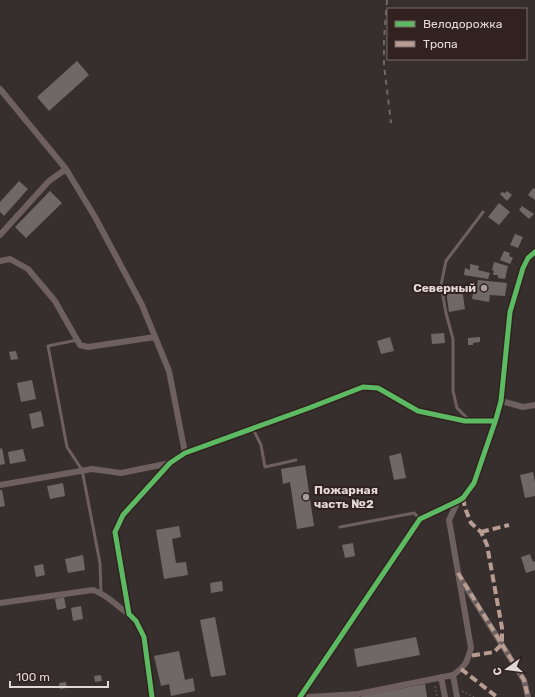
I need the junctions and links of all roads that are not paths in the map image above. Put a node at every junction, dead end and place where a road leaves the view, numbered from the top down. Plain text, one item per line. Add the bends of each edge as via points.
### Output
1 (0, 89) edge
2 (66, 169) junction
3 (483, 212) dead end
4 (0, 235) edge
5 (535, 252) edge
6 (0, 261) edge
7 (155, 337) junction
8 (77, 340) junction
9 (501, 401) junction
10 (535, 405) edge
11 (495, 421) junction
12 (470, 422) junction
13 (253, 428) junction
14 (184, 453) junction
15 (296, 460) dead end
16 (170, 463) junction
17 (82, 470) junction
18 (0, 485) edge
19 (458, 501) junction
20 (420, 519) junction
21 (340, 527) dead end
22 (458, 573) junction
23 (100, 593) junction
24 (0, 602) edge
25 (129, 614) junction
26 (453, 675) junction
27 (441, 677) junction
28 (152, 697) edge
29 (300, 697) edge
30 (308, 697) edge
31 (445, 697) edge
32 (457, 697) edge
33 (528, 697) edge

1 - 2 street
2 - 4 street via 49,181
2 - 7 street via 142,305
3 - 12 lane via 446,261 441,284 453,339 453,391 457,408
5 - 9 street via 523,268 510,312
6 - 8 street via 10,259 28,269 55,301
7 - 8 street via 88,347 80,345
7 - 14 street via 169,371
8 - 17 lane via 48,346 67,447
9 - 10 street via 523,407
9 - 11 street
11 - 12 street
11 - 19 street via 474,484
12 - 13 street via 418,411 378,388 363,387
13 - 14 street
13 - 15 lane via 261,446 265,467
14 - 16 street
16 - 17 street via 121,473
16 - 25 street via 124,515 115,532
17 - 18 street
17 - 23 lane via 100,563
19 - 20 street
19 - 22 street via 449,520
20 - 21 lane via 414,513
20 - 29 street
22 - 26 street via 471,648 467,663
22 - 33 street via 524,680
23 - 24 street via 93,590
23 - 25 street
25 - 28 street via 136,621 144,637
26 - 27 street
26 - 32 street
27 - 30 street via 358,694
27 - 31 street

